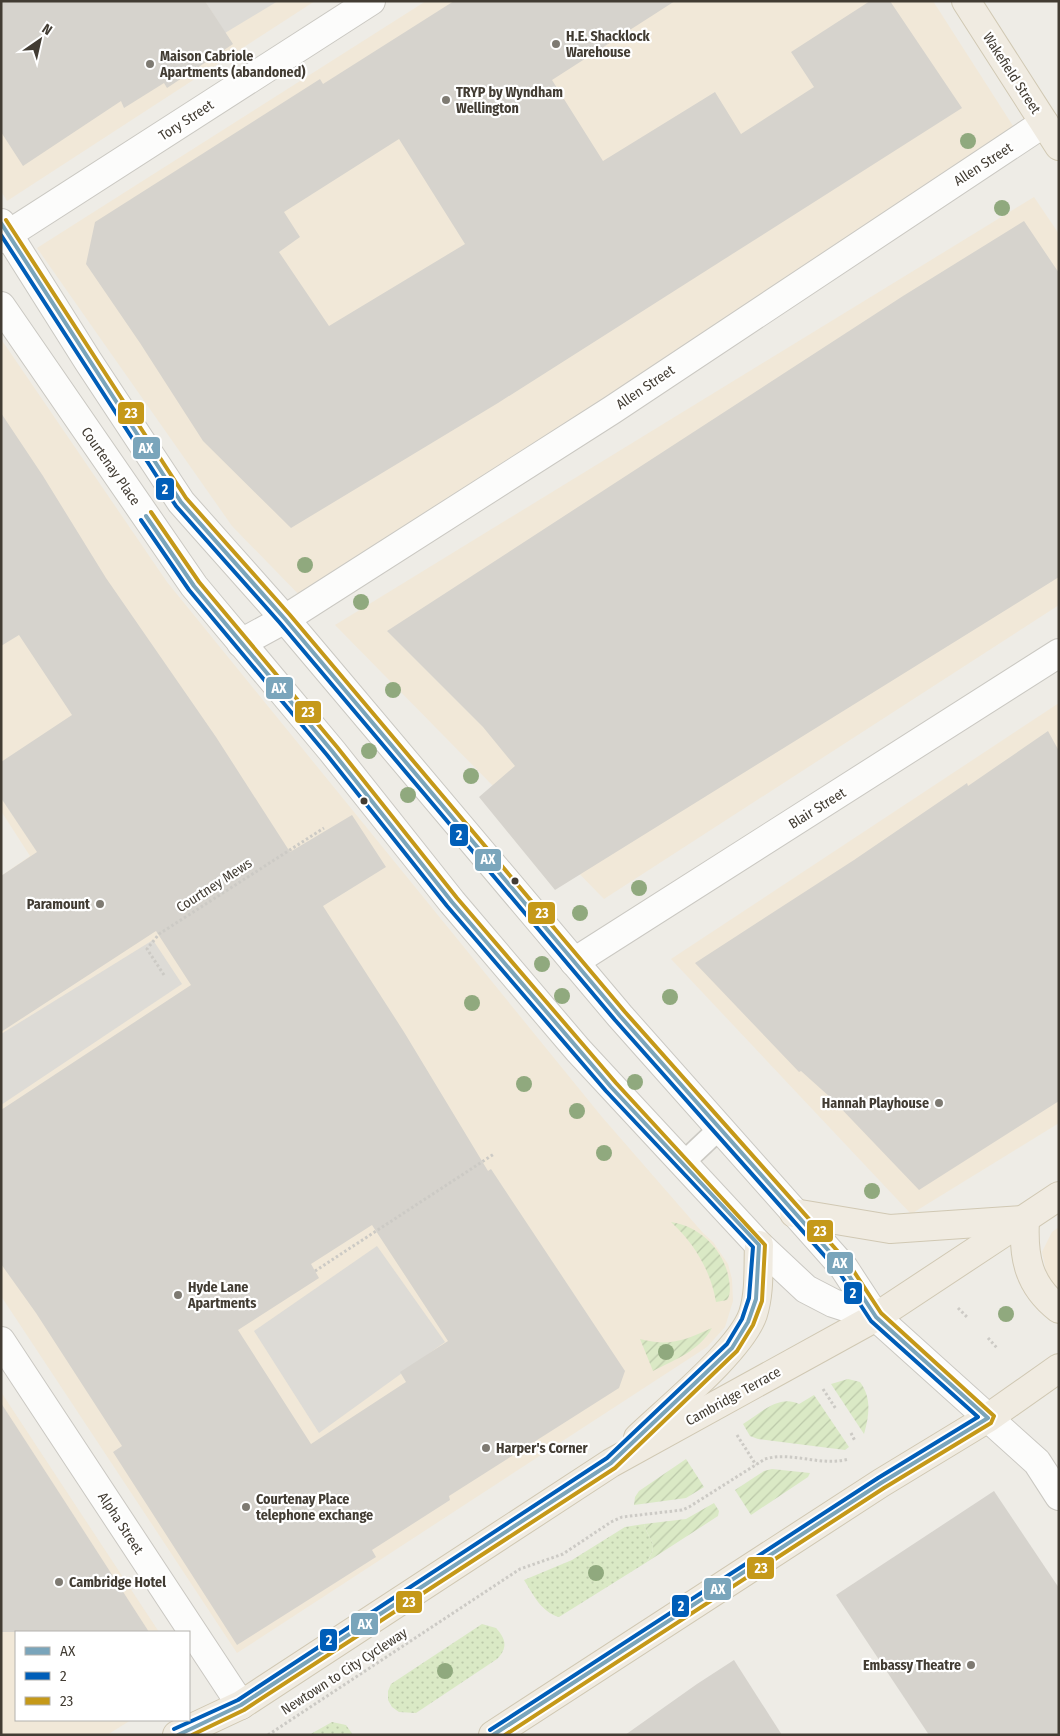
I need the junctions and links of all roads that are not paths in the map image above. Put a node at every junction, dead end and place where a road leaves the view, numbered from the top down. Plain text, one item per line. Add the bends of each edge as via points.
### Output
1 (371, 1) edge
2 (966, 1) edge
3 (1044, 123) junction
4 (1059, 146) edge
5 (4, 232) edge
6 (1, 306) edge
7 (285, 619) junction
8 (241, 643) junction
9 (1059, 653) edge
10 (574, 962) junction
11 (720, 1128) junction
12 (682, 1164) junction
13 (1059, 1196) edge
14 (794, 1212) junction
15 (1025, 1220) junction
16 (759, 1245) junction
17 (1059, 1309) edge
18 (876, 1317) junction
19 (1, 1341) edge
20 (1059, 1368) edge
21 (988, 1418) junction
22 (611, 1463) junction
23 (1059, 1496) edge
24 (241, 1705) junction
25 (177, 1735) edge
26 (492, 1735) edge

1 - 5 street, Tory Street
2 - 3 main road, Wakefield Street
3 - 4 main road, Wakefield Street
3 - 7 street, Allen Street via 612,410
5 - 7 street, Courtenay Place via 181,502
6 - 8 street, Courtenay Place via 186,575
7 - 8 street, Allen Street
7 - 10 street, Courtenay Place
8 - 12 street, Courtenay Place via 452,902 578,1050
9 - 10 street, Blair Street
10 - 11 street, Courtenay Place
11 - 12 lane
11 - 14 street, Courtenay Place
12 - 16 street, Courtenay Place
13 - 15 main road, Cambridge Terrace
14 - 15 main road via 890,1229
14 - 18 street, Courtenay Place via 850,1275
15 - 17 main road via 1024,1244 1035,1283
15 - 18 main road, Cambridge Terrace
16 - 18 street, Courtenay Place via 806,1289 833,1303
16 - 22 main road via 757,1294 745,1329 732,1348
18 - 21 street, Courtenay Place
18 - 22 main road, Cambridge Terrace
19 - 24 street, Alpha Street
20 - 21 main road
21 - 23 street, Courtenay Place via 1037,1462
21 - 26 main road via 881,1482
22 - 24 main road, Cambridge Terrace
24 - 25 main road, Cambridge Terrace

